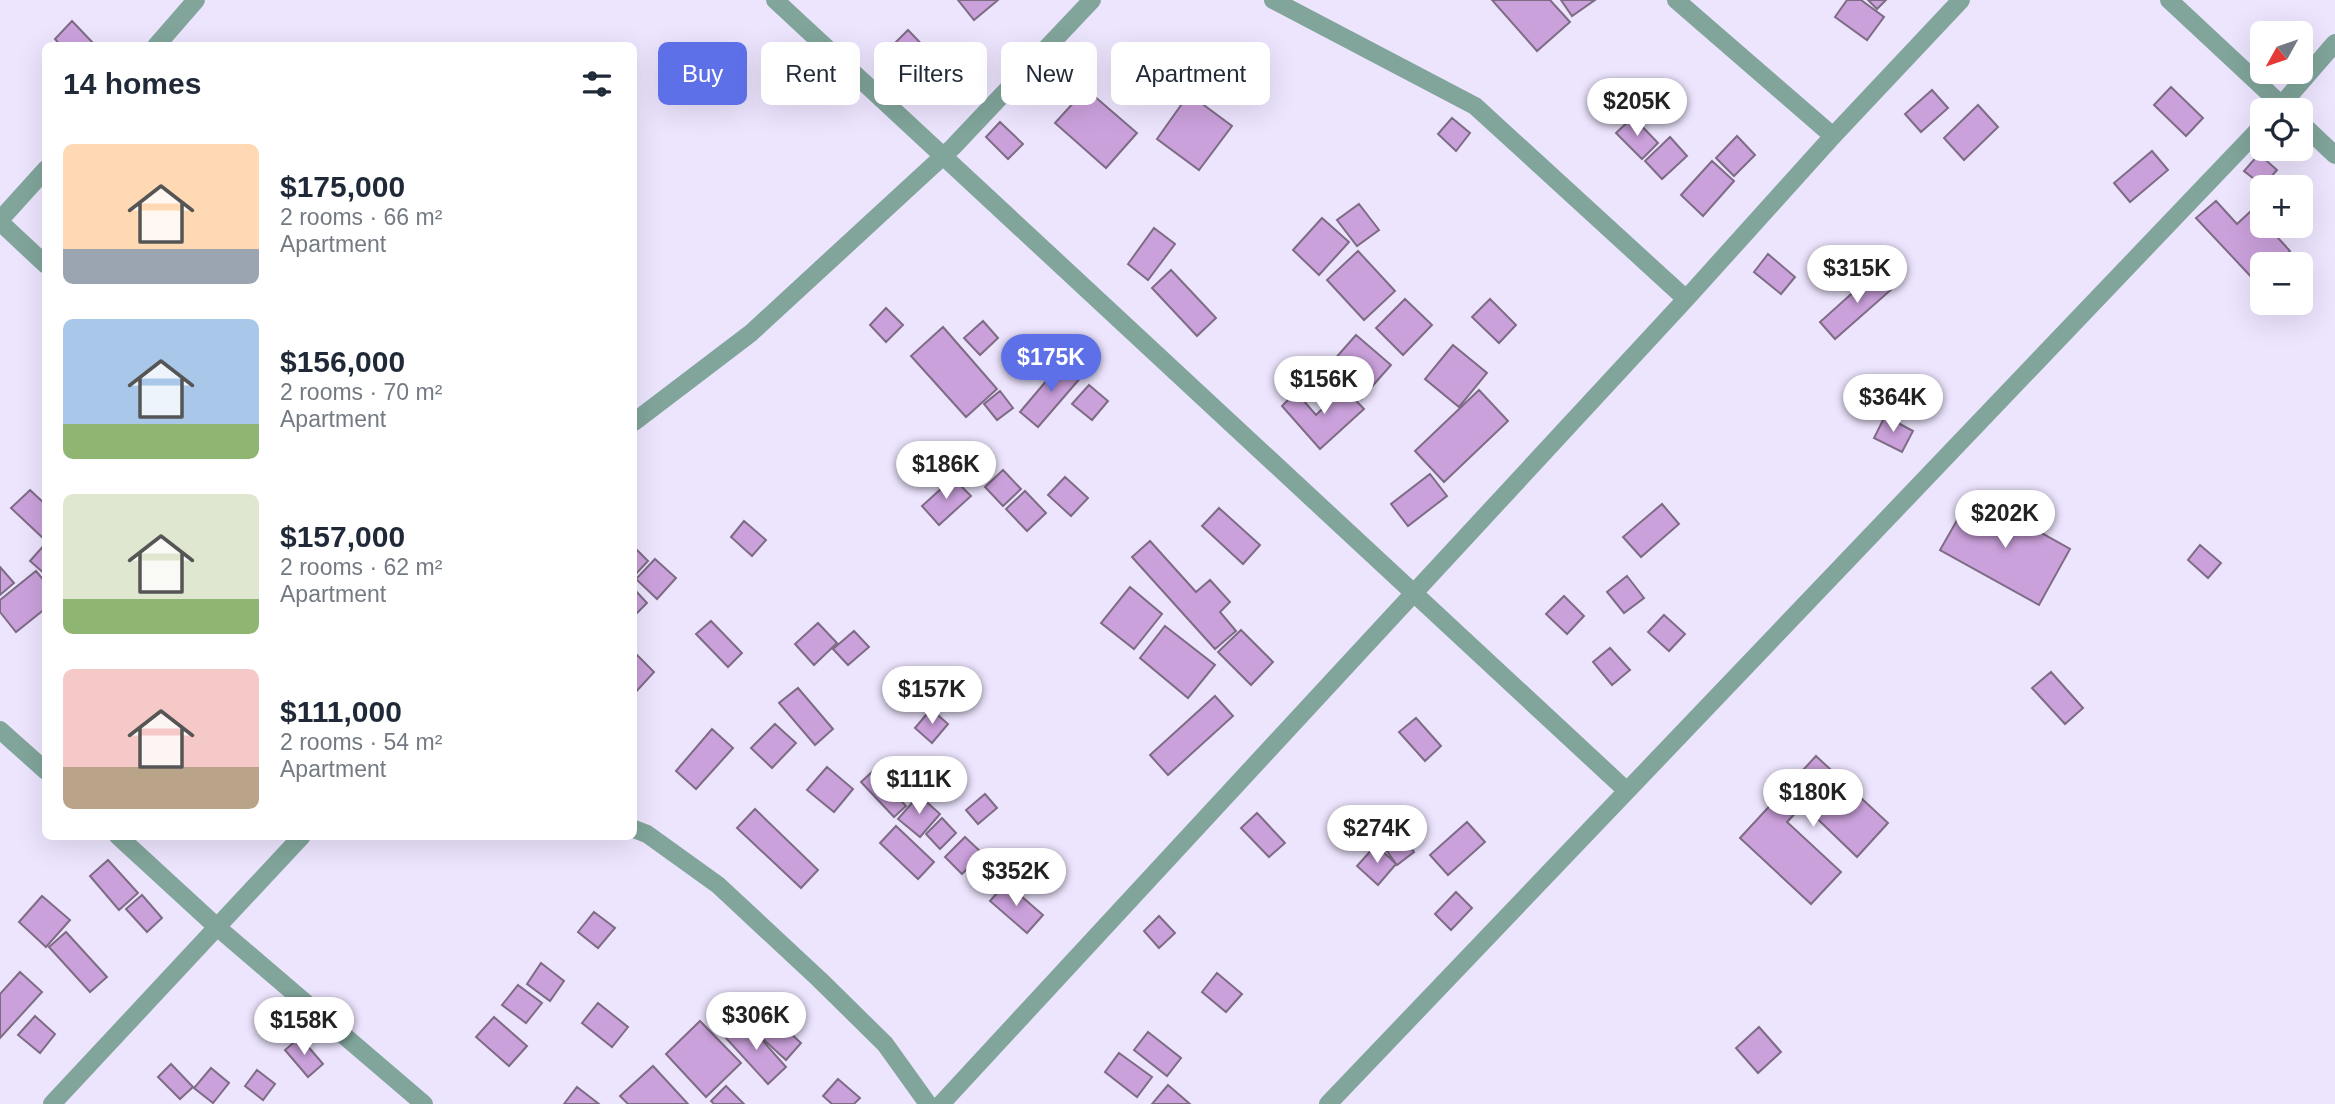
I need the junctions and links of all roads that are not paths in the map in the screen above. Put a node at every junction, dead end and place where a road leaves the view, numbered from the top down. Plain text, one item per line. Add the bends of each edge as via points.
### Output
1 (196, 0) edge
2 (775, 0) edge
3 (1092, 0) edge
4 (1273, 0) edge
5 (1676, 0) edge
6 (1961, 0) edge
7 (2169, 0) edge
8 (159, 42) edge
9 (2335, 43) edge
10 (2272, 98) edge
11 (2290, 98) edge
12 (2313, 134) edge
13 (1833, 136) junction
14 (2250, 139) edge
15 (2335, 155) edge
16 (943, 156) junction
17 (42, 174) edge
18 (0, 221) edge
19 (42, 261) edge
20 (1686, 299) junction
21 (637, 420) edge
22 (1414, 593) junction
23 (0, 730) edge
24 (42, 767) edge
25 (1627, 791) junction
26 (637, 830) edge
27 (122, 840) edge
28 (298, 840) edge
29 (217, 927) junction
30 (52, 1104) edge
31 (424, 1104) edge
32 (928, 1104) edge
33 (941, 1104) edge
34 (1328, 1104) edge

1 - 8 street
2 - 16 street
3 - 16 street
4 - 20 street via 1475,106
5 - 13 street
6 - 13 street
7 - 10 street
9 - 11 street
12 - 15 street
13 - 20 street
14 - 25 street
16 - 21 street via 751,333
16 - 22 street
17 - 18 street
18 - 19 street
20 - 22 street
22 - 25 street
22 - 33 street
23 - 24 street
25 - 34 street
26 - 32 street via 718,885 820,980 885,1044
27 - 29 street
28 - 29 street
29 - 30 street
29 - 31 street

